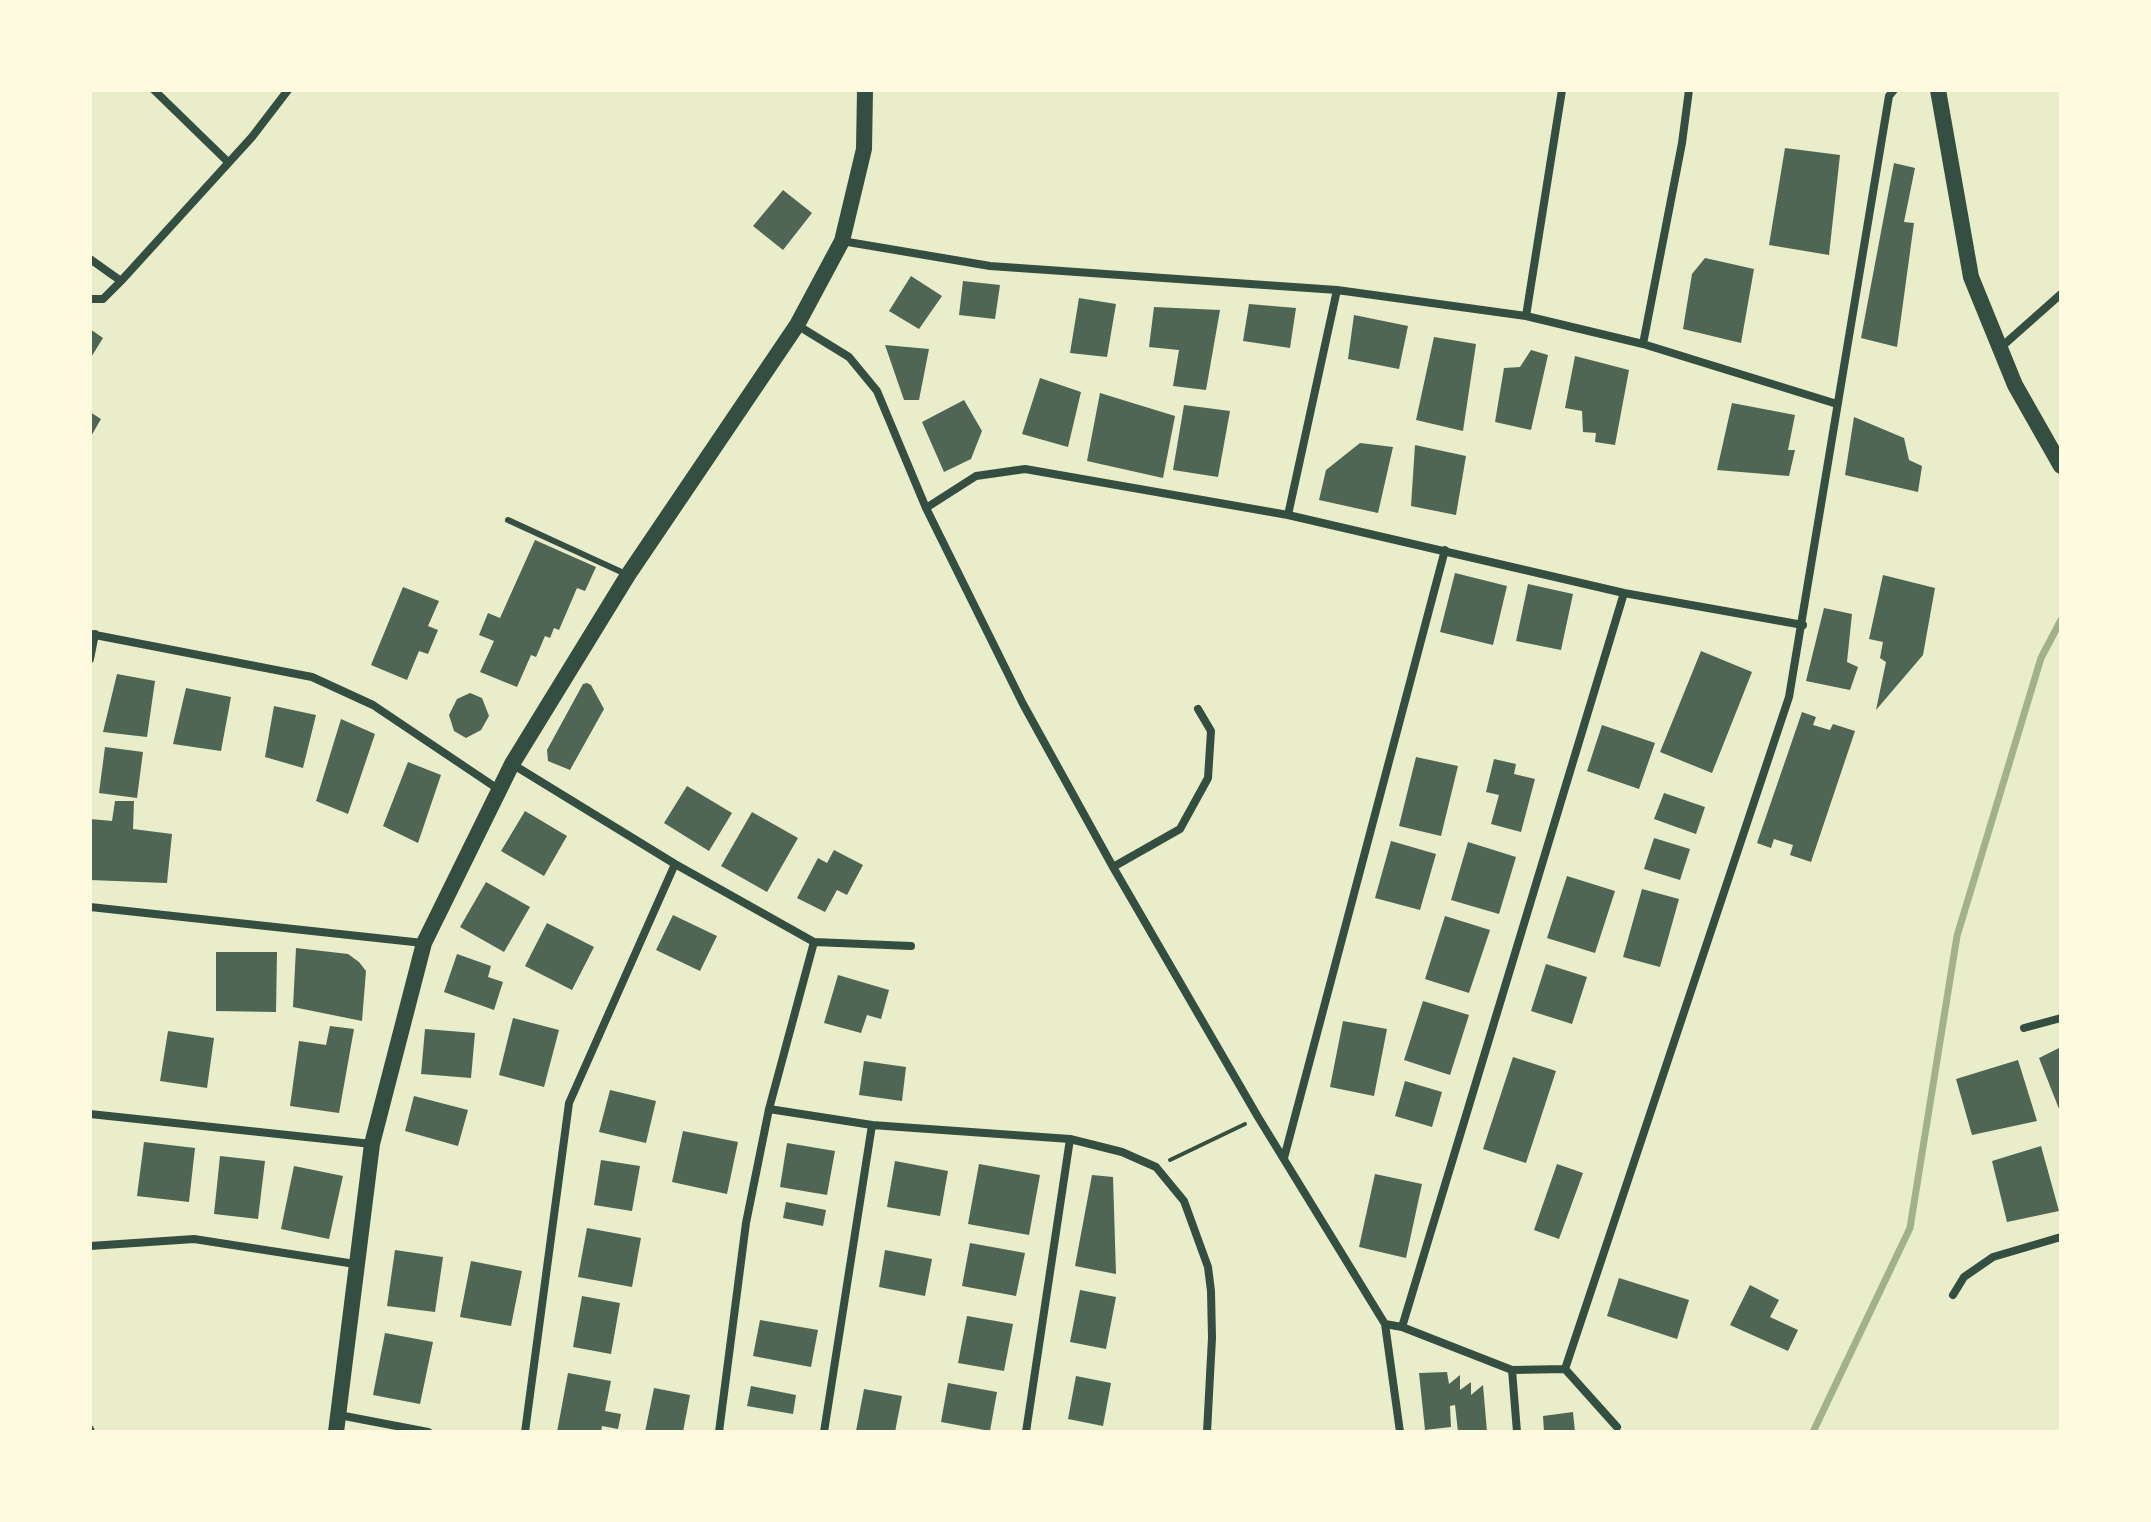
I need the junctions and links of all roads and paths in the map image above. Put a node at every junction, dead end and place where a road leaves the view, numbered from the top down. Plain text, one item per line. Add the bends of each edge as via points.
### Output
1 (154, 90) edge
2 (288, 90) edge
3 (865, 90) edge
4 (1562, 90) edge
5 (1689, 90) edge
6 (1894, 90) edge
7 (1938, 90) edge
8 (228, 162) junction
9 (842, 241) junction
10 (90, 259) edge
11 (121, 281) junction
12 (1337, 290) junction
13 (2061, 294) edge
14 (90, 299) edge
15 (1526, 316) junction
16 (797, 325) junction
17 (1643, 344) junction
18 (1998, 349) junction
19 (1837, 404) junction
20 (2061, 466) edge
21 (926, 508) junction
22 (1288, 515) junction
23 (508, 520) dead end
24 (1445, 550) junction
25 (628, 575) junction
26 (1624, 593) junction
27 (1803, 625) junction
28 (92, 634) edge
29 (90, 659) edge
30 (1198, 709) dead end
31 (512, 764) junction
32 (498, 789) junction
33 (675, 864) junction
34 (1113, 867) junction
35 (90, 907) edge
36 (814, 942) junction
37 (424, 943) junction
38 (911, 946) dead end
39 (2061, 1018) edge
40 (2024, 1028) dead end
41 (769, 1109) junction
42 (90, 1114) edge
43 (1258, 1117) junction
44 (872, 1125) junction
45 (1070, 1139) junction
46 (372, 1144) junction
47 (1284, 1158) junction
48 (1156, 1167) junction
49 (2061, 1237) edge
50 (90, 1246) edge
51 (355, 1264) junction
52 (1953, 1295) dead end
53 (1385, 1324) junction
54 (1402, 1327) junction
55 (1565, 1369) junction
56 (1512, 1370) junction
57 (338, 1424) edge
58 (1617, 1427) dead end
59 (428, 1432) edge
60 (525, 1432) edge
61 (719, 1432) edge
62 (824, 1432) edge
63 (1026, 1432) edge
64 (1207, 1432) edge
65 (1400, 1432) edge
66 (1517, 1432) edge

1 - 8 street
2 - 8 street
3 - 9 main road via 864,149
4 - 15 street
5 - 17 street
6 - 19 street
7 - 18 main road via 1971,277
8 - 11 street
9 - 12 street via 990,266
9 - 16 main road
10 - 11 street
11 - 14 street via 103,299
12 - 15 street
12 - 22 street
13 - 18 street
15 - 17 street
16 - 21 street via 849,357 877,391
16 - 25 main road
17 - 19 street
18 - 20 main road
19 - 27 street
21 - 22 street via 976,476 1025,469
21 - 34 street via 1023,704
22 - 24 street
23 - 25 lane
24 - 26 street
24 - 47 street
25 - 31 main road
26 - 27 street
26 - 54 street
27 - 55 street via 1789,697
28 - 29 street
28 - 32 street via 312,677 373,705
30 - 34 street via 1211,731 1208,778 1180,829
31 - 32 main road
31 - 33 street
32 - 37 main road
33 - 36 street
33 - 60 street via 569,1103
34 - 43 street
35 - 37 street
36 - 38 street
36 - 41 street
37 - 46 main road
39 - 40 street
41 - 44 street
41 - 61 street via 746,1223
42 - 46 street
43 - 47 street
43 - 48 path
44 - 45 street
44 - 62 street
45 - 48 street
45 - 63 street
46 - 51 main road
47 - 53 street
48 - 64 street via 1184,1201 1208,1267 1212,1338
49 - 52 street via 1993,1257 1964,1277
50 - 51 street via 194,1239
51 - 57 main road
53 - 54 street
53 - 65 street
54 - 56 street
55 - 56 street
55 - 58 street
56 - 66 street
57 - 59 street

